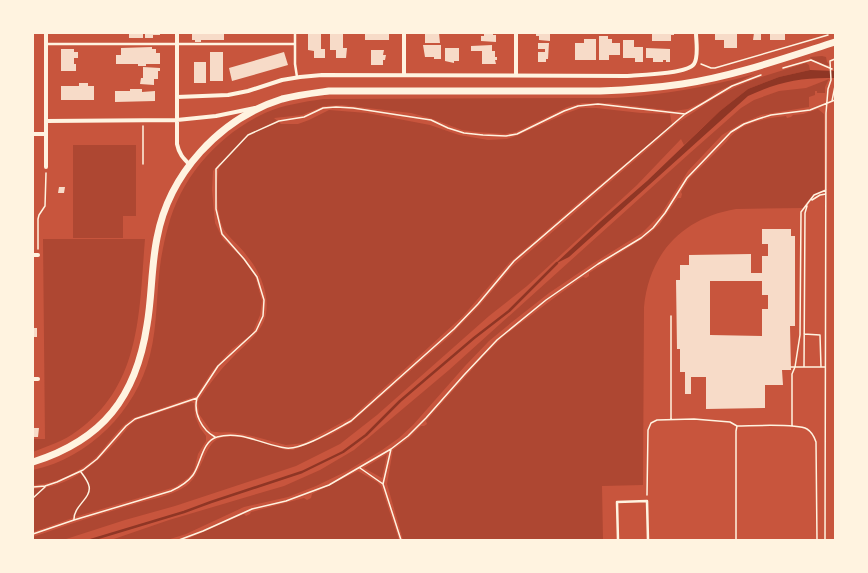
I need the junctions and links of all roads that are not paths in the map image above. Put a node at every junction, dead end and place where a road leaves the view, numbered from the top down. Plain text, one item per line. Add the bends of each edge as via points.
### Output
1 (46, 33) edge
2 (177, 33) edge
3 (295, 33) edge
4 (404, 33) edge
5 (516, 33) edge
6 (696, 33) edge
7 (835, 42) edge
8 (46, 44) junction
9 (177, 44) junction
10 (295, 44) junction
11 (404, 75) junction
12 (516, 75) junction
13 (297, 78) junction
14 (177, 97) junction
15 (264, 106) junction
16 (177, 120) junction
17 (46, 121) junction
18 (33, 134) edge
19 (46, 134) junction
20 (190, 165) junction
21 (46, 167) road end
22 (33, 255) edge
23 (38, 255) road end
24 (33, 462) edge
25 (618, 540) edge
26 (648, 540) edge

1 - 8 street
2 - 9 street
3 - 10 lane
4 - 11 street
5 - 12 street
6 - 12 street via 695,63 683,71 626,76
7 - 15 main road via 719,76 683,84 640,89 329,91 289,98
8 - 9 lane
8 - 17 street
9 - 10 lane
9 - 14 street
10 - 13 lane
11 - 12 street
11 - 13 street via 322,75
13 - 14 street via 228,95
14 - 16 street
15 - 16 street via 216,116
15 - 20 main road via 231,124 216,136
16 - 17 street
16 - 20 street via 178,151
17 - 19 street
18 - 19 street
19 - 21 street
20 - 24 main road via 171,195 157,237 147,325 135,376 122,400 94,431 54,456
22 - 23 street
25 - 26 lane via 618,502 647,501

